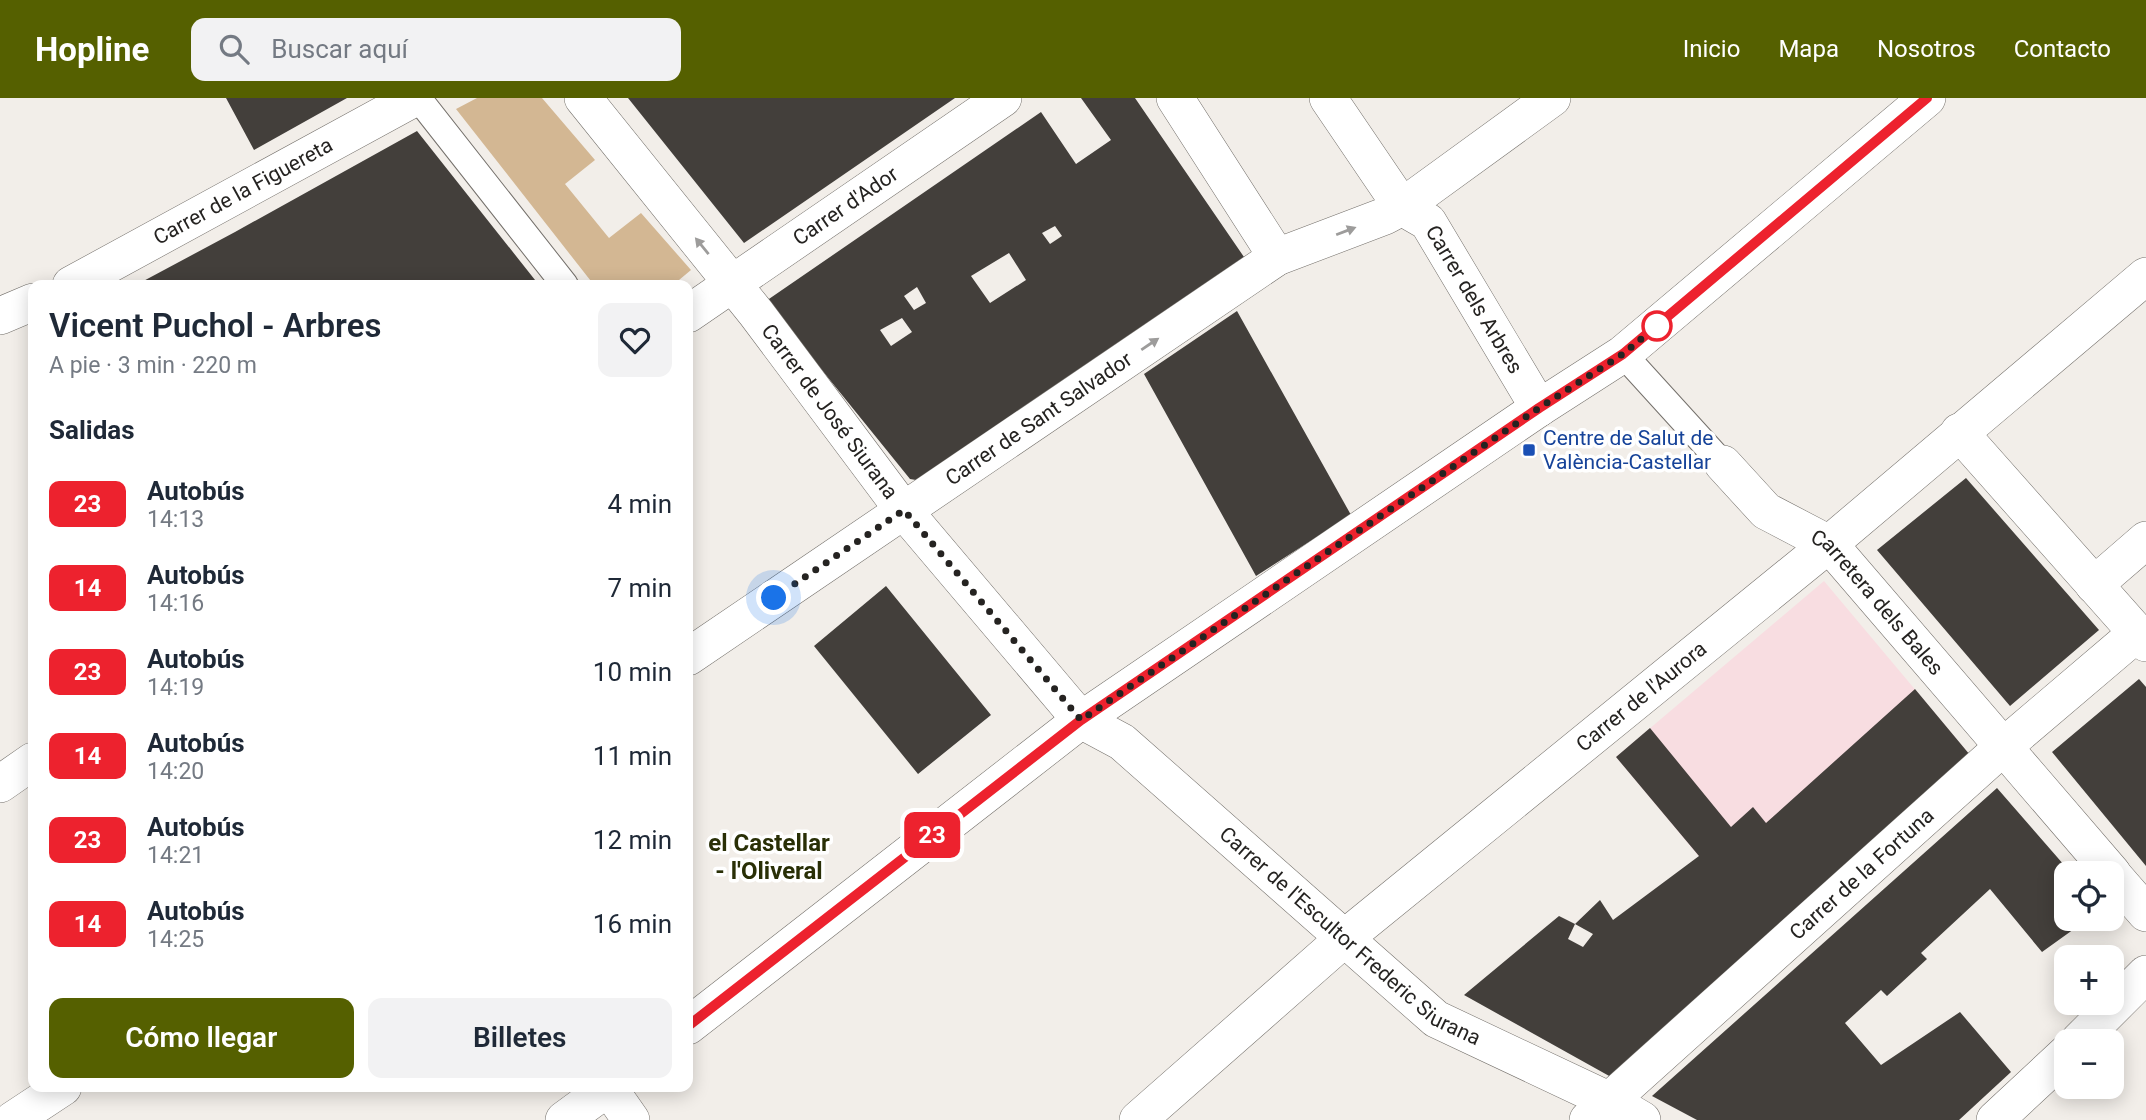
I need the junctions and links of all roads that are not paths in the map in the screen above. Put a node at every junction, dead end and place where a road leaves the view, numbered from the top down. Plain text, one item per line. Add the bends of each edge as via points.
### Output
1 (416, 98) edge
2 (583, 98) edge
3 (1003, 98) edge
4 (1175, 98) edge
5 (1328, 98) edge
6 (1552, 98) edge
7 (1927, 98) edge
8 (1402, 206) junction
9 (1277, 257) junction
10 (2146, 276) edge
11 (80, 280) edge
12 (561, 280) edge
13 (732, 282) junction
14 (28, 304) edge
15 (693, 310) edge
16 (0, 316) edge
17 (1623, 354) junction
18 (1539, 408) junction
19 (1959, 432) junction
20 (1723, 464) joint
21 (904, 510) junction
22 (2146, 540) edge
23 (1829, 544) junction
24 (2094, 584) junction
25 (2141, 638) edge
26 (693, 654) edge
27 (1081, 720) junction
28 (2003, 747) junction
29 (28, 764) edge
30 (0, 784) edge
31 (2102, 861) edge
32 (2124, 887) edge
33 (2146, 913) edge
34 (1346, 937) junction
35 (2146, 974) edge
36 (693, 1022) edge
37 (2091, 1029) edge
38 (2054, 1065) edge
39 (55, 1092) edge
40 (602, 1092) edge
41 (612, 1092) edge
42 (1599, 1110) edge
43 (12, 1120) edge
44 (564, 1120) edge
45 (631, 1120) edge
46 (1138, 1120) edge
47 (1642, 1120) edge
48 (1995, 1120) edge

1 - 11 street, Carrer de la Figuereta
1 - 12 street
13 -> 2 street, Carrer de José Siurana
3 - 13 street, Carrer d'Ador
4 - 9 street
5 - 8 street, Carrer dels Arbres
6 - 8 street, Carrer de Sant Salvador
7 - 17 street
9 -> 8 street, Carrer de Sant Salvador
8 - 18 street, Carrer dels Arbres via 1428,222
21 -> 9 street, Carrer de Sant Salvador
10 - 19 street, Carrer de l'Aurora
13 - 15 street, Carrer d'Ador
13 - 21 street, Carrer de José Siurana
14 - 16 street
17 - 18 street
17 - 20 street, Carretera dels Bales
18 - 27 street
19 - 23 street, Carrer de l'Aurora
19 - 24 street
20 - 23 street, Carretera dels Bales via 1766,511
21 - 26 street, Carrer de Sant Salvador
21 - 27 street, Carrer de José Siurana
22 - 24 street
23 - 28 street, Carretera dels Bales
23 - 34 street, Carrer de l'Aurora
24 - 25 street
25 - 28 street, Carrer de la Fortuna
27 - 34 street, Carrer de l'Escultor Frederic Siurana via 1122,742
27 - 36 street
28 - 31 street, Carretera dels Bales
28 - 42 street, Carrer de la Fortuna
29 - 30 street
32 - 33 street, Carretera dels Bales
34 - 42 street, Carrer de l'Escultor Frederic Siurana via 1436,1019
34 - 46 street, Carrer de l'Aurora
35 - 37 street
38 - 48 street
39 - 43 street
40 - 44 street
41 - 45 street
42 - 47 street, Carrer de l'Escultor Frederic Siurana

